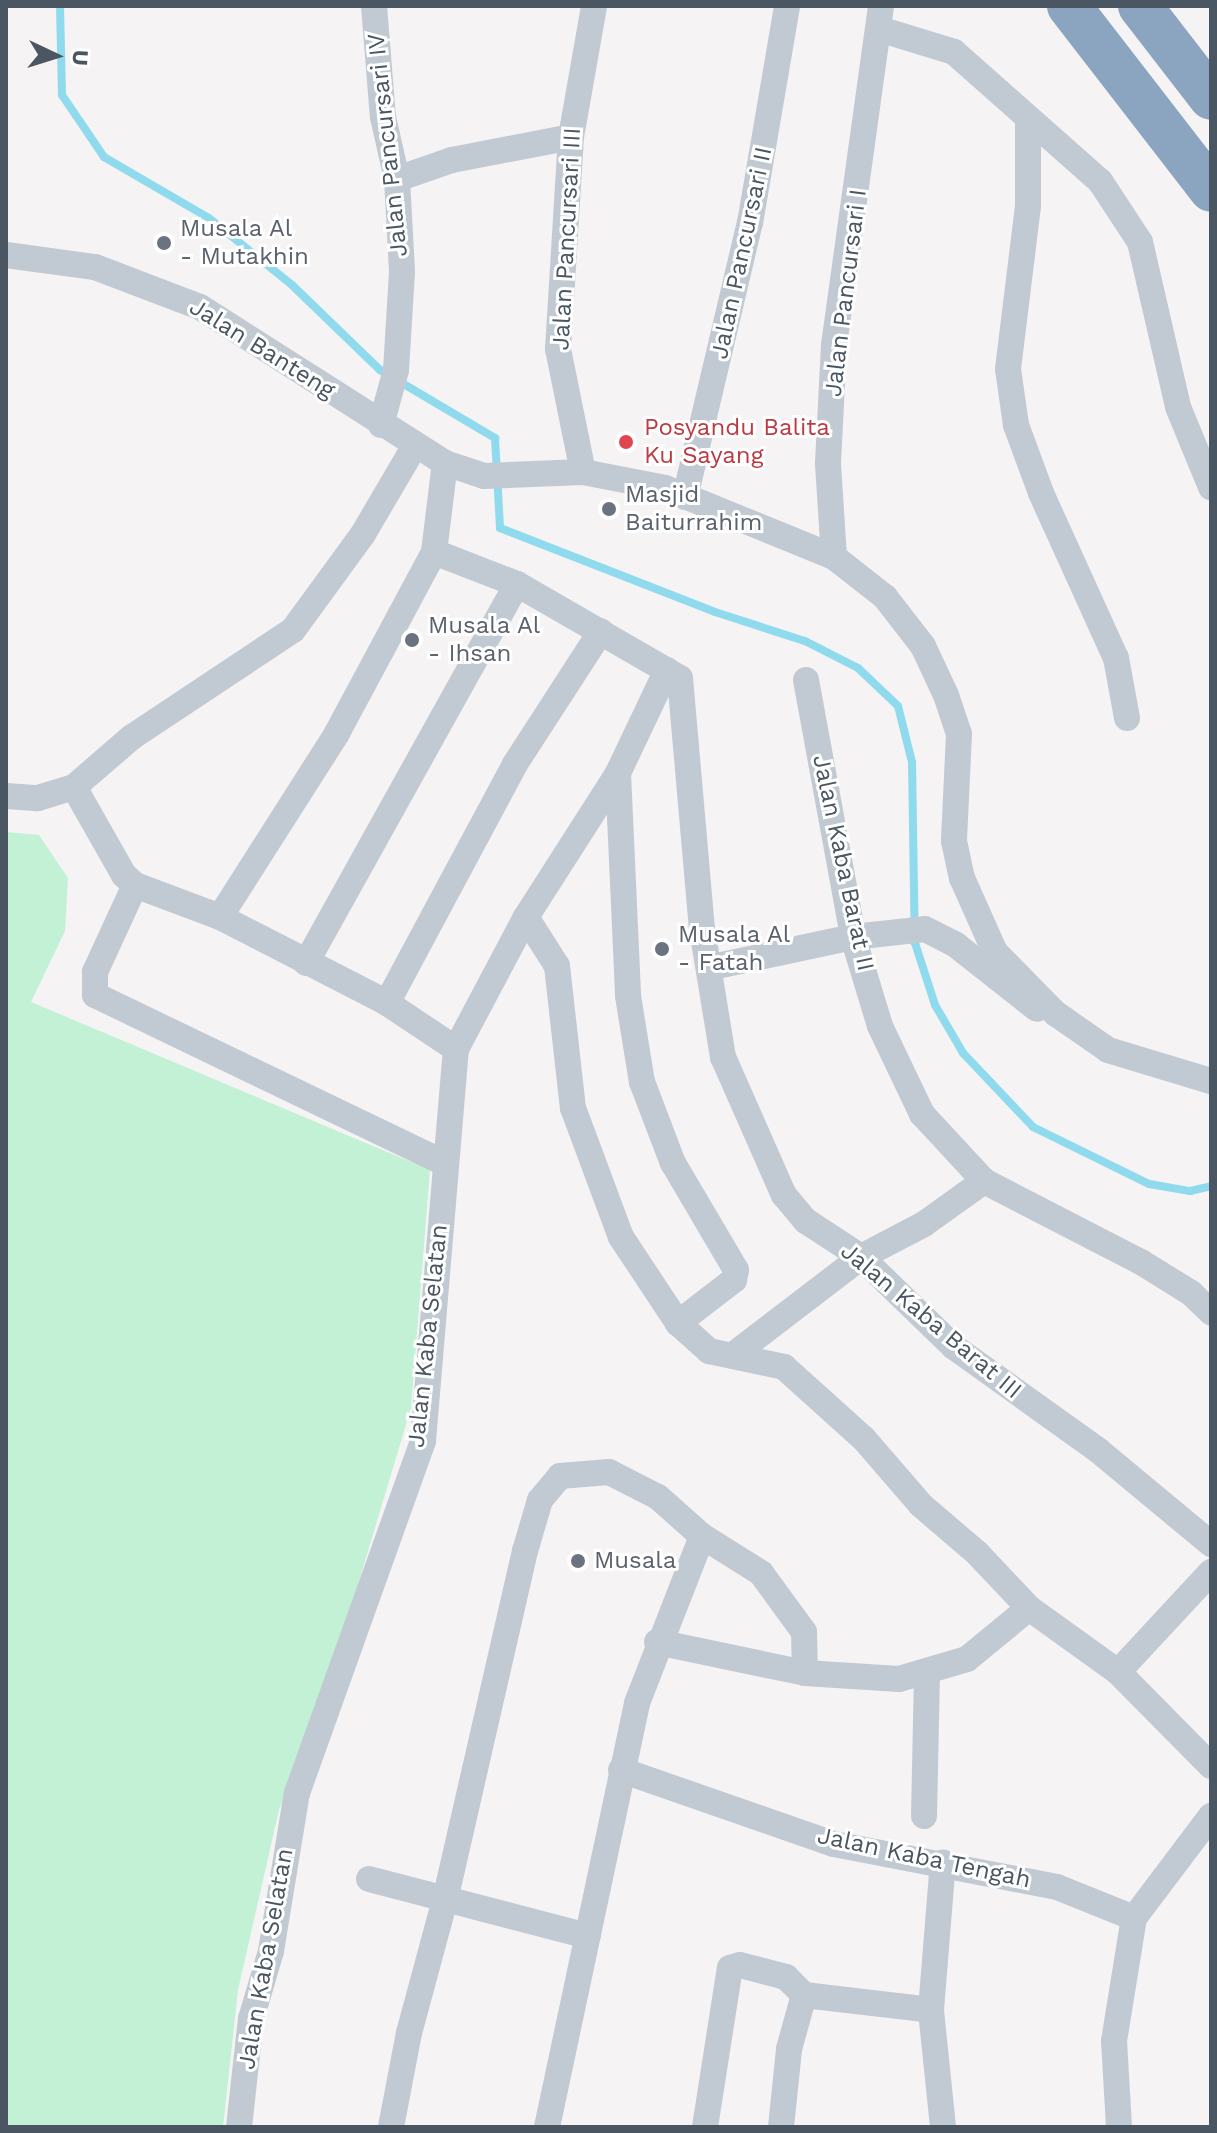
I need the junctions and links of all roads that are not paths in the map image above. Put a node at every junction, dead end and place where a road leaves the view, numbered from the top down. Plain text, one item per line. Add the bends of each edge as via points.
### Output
1 (374, 6) edge
2 (594, 6) edge
3 (787, 6) edge
4 (1069, 6) edge
5 (1140, 6) edge
6 (880, 18) edge
7 (1211, 98) edge
8 (1028, 121) junction
9 (571, 137) junction
10 (397, 179) junction
11 (1211, 190) edge
12 (6, 255) edge
13 (381, 425) junction
14 (414, 447) junction
15 (445, 463) junction
16 (583, 472) junction
17 (1211, 487) edge
18 (685, 497) junction
19 (434, 552) junction
20 (834, 557) junction
21 (517, 584) junction
22 (601, 631) junction
23 (667, 670) junction
24 (806, 680) dead end
25 (1127, 718) dead end
26 (618, 773) junction
27 (74, 787) junction
28 (6, 796) edge
29 (135, 885) junction
30 (220, 917) junction
31 (526, 917) junction
32 (853, 937) junction
33 (306, 963) junction
34 (712, 967) junction
35 (387, 1003) junction
36 (1055, 1013) junction
37 (456, 1049) junction
38 (1211, 1081) edge
39 (444, 1163) junction
40 (984, 1181) junction
41 (861, 1257) junction
42 (1211, 1312) edge
43 (678, 1323) junction
44 (733, 1355) junction
45 (702, 1536) junction
46 (1211, 1544) edge
47 (1211, 1572) edge
48 (1029, 1608) junction
49 (657, 1642) junction
50 (1118, 1672) junction
51 (805, 1673) junction
52 (927, 1674) junction
53 (1211, 1766) edge
54 (621, 1770) junction
55 (924, 1816) dead end
56 (1211, 1816) edge
57 (943, 1862) junction
58 (369, 1879) dead end
59 (445, 1900) junction
60 (1134, 1918) junction
61 (588, 1936) junction
62 (804, 1995) junction
63 (931, 2010) junction
64 (239, 2127) edge
65 (391, 2127) edge
66 (547, 2127) edge
67 (705, 2127) edge
68 (781, 2127) edge
69 (943, 2127) edge
70 (1119, 2127) edge

1 - 10 street, Jalan Pancursari IV via 383,117
2 - 9 street, Jalan Pancursari III
3 - 18 street, Jalan Pancursari II via 750,223
4 - 11 highway
5 - 7 highway
6 - 8 street via 954,52
6 - 20 street, Jalan Pancursari I via 834,345 828,463
8 - 17 street via 1100,181 1140,242 1178,407
8 - 25 street via 1028,206 1008,369 1016,425 1116,658
9 - 10 street via 520,144
9 - 16 street, Jalan Pancursari III via 558,349
10 - 13 street, Jalan Pancursari IV via 402,272 392,378
12 - 13 street, Jalan Banteng via 95,267 200,307
13 - 14 street, Jalan Banteng
14 - 15 street, Jalan Banteng
14 - 27 street via 363,534 293,630 132,737
15 - 16 street, Jalan Banteng via 484,476
15 - 19 street
16 - 18 street, Jalan Banteng
18 - 20 street, Jalan Banteng
19 - 21 street
19 - 30 street via 337,733
20 - 36 street, Jalan Banteng via 885,597 923,646 959,734 953,814 962,878 995,952
21 - 22 street
21 - 33 street
22 - 23 street
22 - 35 street via 515,764
23 - 26 street, Jalan Kaba Selatan
23 - 34 street, Jalan Kaba Barat III via 680,678 684,695 702,929
24 - 32 street, Jalan Kaba Barat II
26 - 31 street, Jalan Kaba Selatan
26 - 43 street via 628,996 642,1082 673,1163 736,1270 734,1280
27 - 28 street via 38,798
27 - 29 street via 124,875
29 - 30 street
29 - 39 street via 95,972 95,995
30 - 33 street
31 - 37 street, Jalan Kaba Selatan
31 - 43 street via 557,966 573,1108 621,1237
32 - 34 street
32 - 36 street via 913,930 956,945 1031,1008
32 - 40 street, Jalan Kaba Barat II via 880,1026 922,1114
33 - 35 street
34 - 41 street, Jalan Kaba Barat III via 723,1057 784,1195 806,1221
35 - 37 street
36 - 38 street via 1108,1050
37 - 39 street, Jalan Kaba Selatan
39 - 64 street, Jalan Kaba Selatan via 423,1441 297,1793 271,1951 251,2019
40 - 41 street via 924,1224
40 - 42 street, Jalan Kaba Barat II via 1141,1262
41 - 44 street
41 - 46 street, Jalan Kaba Barat III via 954,1347 1099,1451
43 - 44 street via 700,1346
44 - 48 street via 784,1367 864,1439 921,1505
45 - 49 street
45 - 51 street via 761,1573 792,1608 804,1632
45 - 59 street via 658,1497 609,1472 560,1476 540,1500 472,1769
47 - 50 street
48 - 50 street
48 - 52 street via 967,1659
49 - 51 street
49 - 54 street
50 - 53 street
51 - 52 street via 899,1679
52 - 55 street
54 - 57 street, Jalan Kaba Tengah via 834,1844
54 - 61 street
56 - 60 street
57 - 60 street, Jalan Kaba Tengah via 1057,1887
57 - 63 street
58 - 59 street
59 - 61 street
59 - 65 street via 409,2033
60 - 70 street via 1114,2041
61 - 66 street
62 - 63 street
62 - 67 street via 786,1977 740,1965 730,1968
62 - 68 street via 789,2049
63 - 69 street

